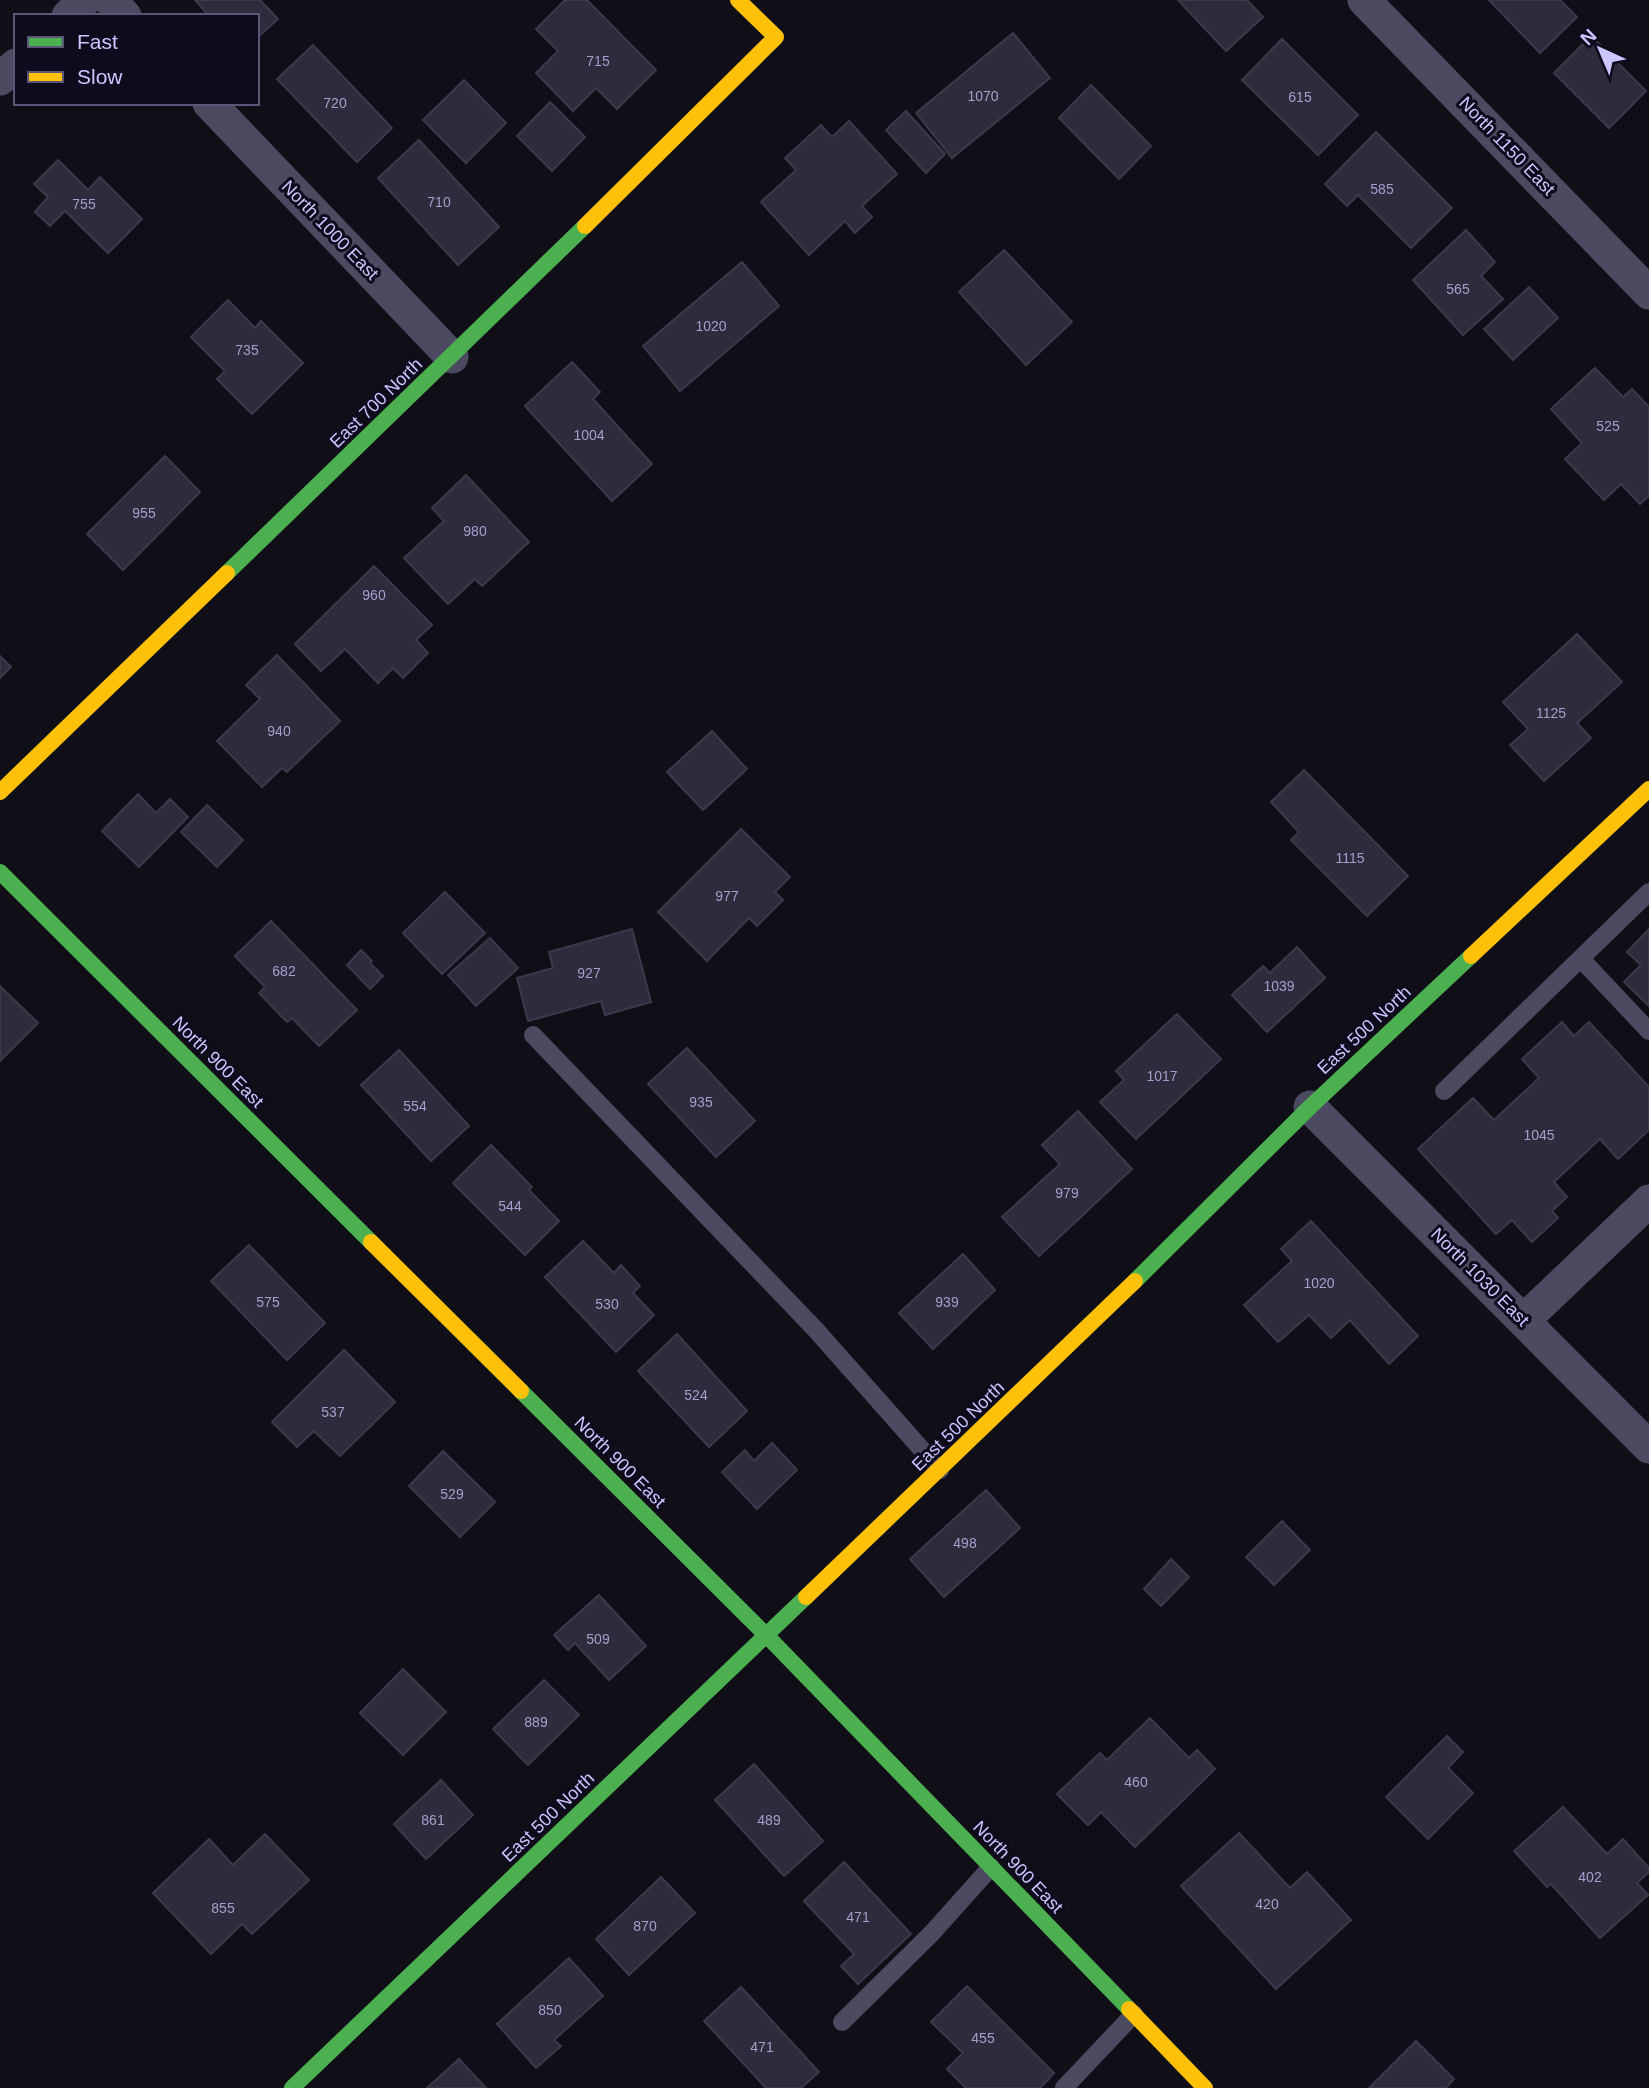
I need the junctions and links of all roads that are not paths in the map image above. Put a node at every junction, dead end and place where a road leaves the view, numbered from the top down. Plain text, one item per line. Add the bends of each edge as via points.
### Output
1 (85, 0) edge
2 (110, 0) edge
3 (738, 0) edge
4 (1364, 0) edge
5 (70, 14) edge
6 (123, 14) edge
7 (14, 67) edge
8 (0, 79) edge
9 (211, 105) edge
10 (1649, 293) edge
11 (452, 357) junction
12 (1649, 789) edge
13 (0, 792) edge
14 (0, 872) edge
15 (1649, 892) edge
16 (1581, 959) junction
17 (1649, 1031) edge
18 (533, 1035) dead end
19 (1444, 1091) dead end
20 (1310, 1107) junction
21 (1649, 1201) edge
22 (1524, 1320) junction
23 (1649, 1447) edge
24 (940, 1470) junction
25 (767, 1636) junction
26 (991, 1867) junction
27 (1134, 2014) junction
28 (842, 2022) dead end
29 (292, 2088) edge
30 (1064, 2088) edge
31 (1205, 2088) edge

1 - 5 street
2 - 6 street
3 - 11 street, East 700 North via 776,37
4 - 10 street, North 1150 East
7 - 8 street
9 - 11 street, North 1000 East
11 - 13 street, East 700 North
12 - 20 street, East 500 North
14 - 25 street, North 900 East
15 - 16 lane
16 - 17 lane
16 - 19 lane
18 - 24 lane via 815,1329
20 - 22 street, North 1030 East
20 - 24 street, East 500 North
21 - 22 street
22 - 23 street, North 1030 East
24 - 25 street, East 500 North
25 - 26 street, North 900 East
25 - 29 street, East 500 North
26 - 27 street, North 900 East
26 - 28 lane
27 - 30 lane
27 - 31 street, North 900 East

